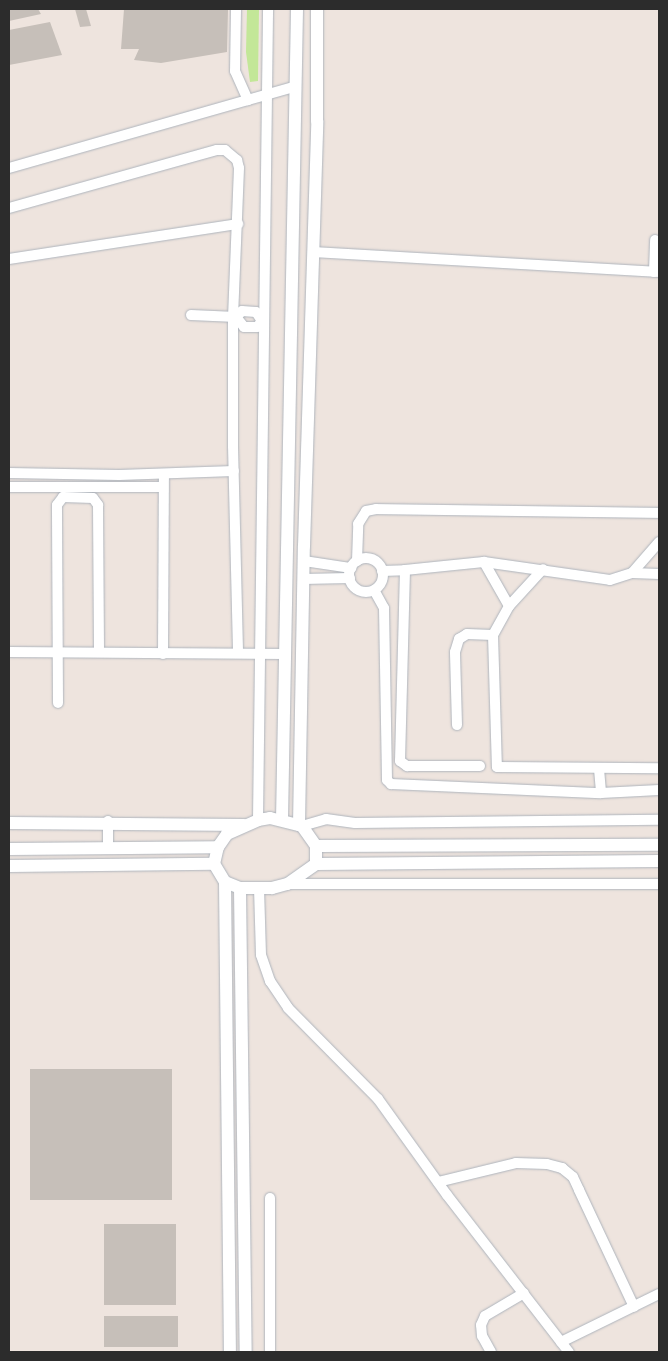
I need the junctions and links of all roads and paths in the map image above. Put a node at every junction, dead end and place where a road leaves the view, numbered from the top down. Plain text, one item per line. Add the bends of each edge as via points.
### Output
1 (236, 9) edge
2 (268, 9) edge
3 (297, 9) edge
4 (317, 9) edge
5 (296, 86) junction
6 (265, 95) junction
7 (248, 100) junction
8 (9, 168) edge
9 (9, 208) edge
10 (238, 224) junction
11 (655, 240) dead end
12 (313, 252) junction
13 (9, 259) edge
14 (657, 272) edge
15 (191, 315) dead end
16 (235, 317) junction
17 (263, 321) junction
18 (291, 358) junction
19 (310, 361) junction
20 (234, 471) junction
21 (9, 473) edge
22 (164, 474) junction
23 (9, 487) edge
24 (163, 487) junction
25 (659, 513) edge
26 (659, 542) edge
27 (304, 561) junction
28 (484, 562) junction
29 (352, 569) junction
30 (543, 569) junction
31 (405, 570) junction
32 (382, 572) junction
33 (632, 573) junction
34 (659, 574) edge
35 (304, 579) junction
36 (374, 590) junction
37 (508, 606) junction
38 (493, 635) junction
39 (57, 651) junction
40 (9, 652) edge
41 (99, 652) junction
42 (238, 653) junction
43 (163, 654) junction
44 (261, 654) junction
45 (285, 654) junction
46 (58, 703) dead end
47 (458, 726) dead end
48 (480, 766) dead end
49 (659, 768) edge
50 (599, 769) junction
51 (659, 790) edge
52 (601, 793) junction
53 (258, 820) junction
54 (282, 820) junction
55 (659, 820) edge
56 (108, 821) junction
57 (9, 822) edge
58 (245, 825) junction
59 (301, 825) junction
60 (659, 845) edge
61 (316, 846) junction
62 (218, 847) junction
63 (108, 848) junction
64 (9, 849) edge
65 (659, 861) edge
66 (214, 864) junction
67 (316, 864) junction
68 (9, 866) edge
69 (225, 882) junction
70 (287, 884) junction
71 (659, 884) edge
72 (240, 888) junction
73 (259, 888) junction
74 (438, 1182) junction
75 (270, 1198) dead end
76 (524, 1294) junction
77 (659, 1294) edge
78 (634, 1307) junction
79 (561, 1342) junction
80 (230, 1352) edge
81 (246, 1352) edge
82 (270, 1352) edge
83 (491, 1352) edge
84 (568, 1352) edge

1 - 7 street via 235,71
2 - 6 street
3 - 5 street
4 - 12 street
5 - 6 street
5 - 18 street
6 - 7 street
6 - 17 street
7 - 8 street
9 - 10 street via 225,150 237,160 239,168
10 - 13 street
10 - 16 street
11 - 14 street
12 - 14 street
12 - 19 street
15 - 16 street
16 - 17 street via 242,311 256,312
16 - 17 street via 244,327 257,327
16 - 20 street
17 - 44 street
18 - 19 street
18 - 45 street
19 - 27 street
20 - 22 street
20 - 42 street
21 - 22 street
22 - 24 street
23 - 24 street
24 - 43 street
25 - 29 street via 376,509 366,512 358,524
26 - 33 street
27 - 29 street
27 - 35 street
28 - 30 street
28 - 31 street
28 - 37 street
29 - 32 street via 372,560
29 - 35 street
29 - 36 street via 358,590
30 - 33 street via 610,580
30 - 37 street
31 - 32 street
31 - 48 street via 400,761 407,766
32 - 36 street via 381,582
33 - 34 street
35 - 59 street
36 - 52 street via 384,608 389,782
37 - 38 street
38 - 47 street via 468,634 457,644
38 - 50 street via 497,767
39 - 40 street
39 - 41 street
39 - 41 street via 57,506 63,497 93,498 98,505
39 - 46 street
41 - 43 street
42 - 43 street
42 - 44 street
44 - 45 street
44 - 53 street
45 - 54 street
49 - 50 street
50 - 52 street
51 - 52 street
53 - 54 street
53 - 58 street
54 - 59 street
55 - 59 street via 355,824 326,819
56 - 57 street
56 - 58 street
56 - 63 street
58 - 62 street via 227,834
59 - 61 street
60 - 61 street
61 - 67 street
62 - 63 street
62 - 66 street
63 - 64 street
65 - 67 street
66 - 68 street
66 - 69 street
67 - 70 street
69 - 72 street
69 - 80 street
70 - 71 street
70 - 73 street
72 - 73 street
72 - 81 street
73 - 74 street via 261,955 270,981 288,1008 378,1099
74 - 76 street
74 - 78 street via 516,1164 547,1164 562,1168 580,1190
75 - 82 street
76 - 79 street
76 - 83 street via 485,1316 481,1325 482,1336
77 - 78 street
78 - 79 street
79 - 84 street

